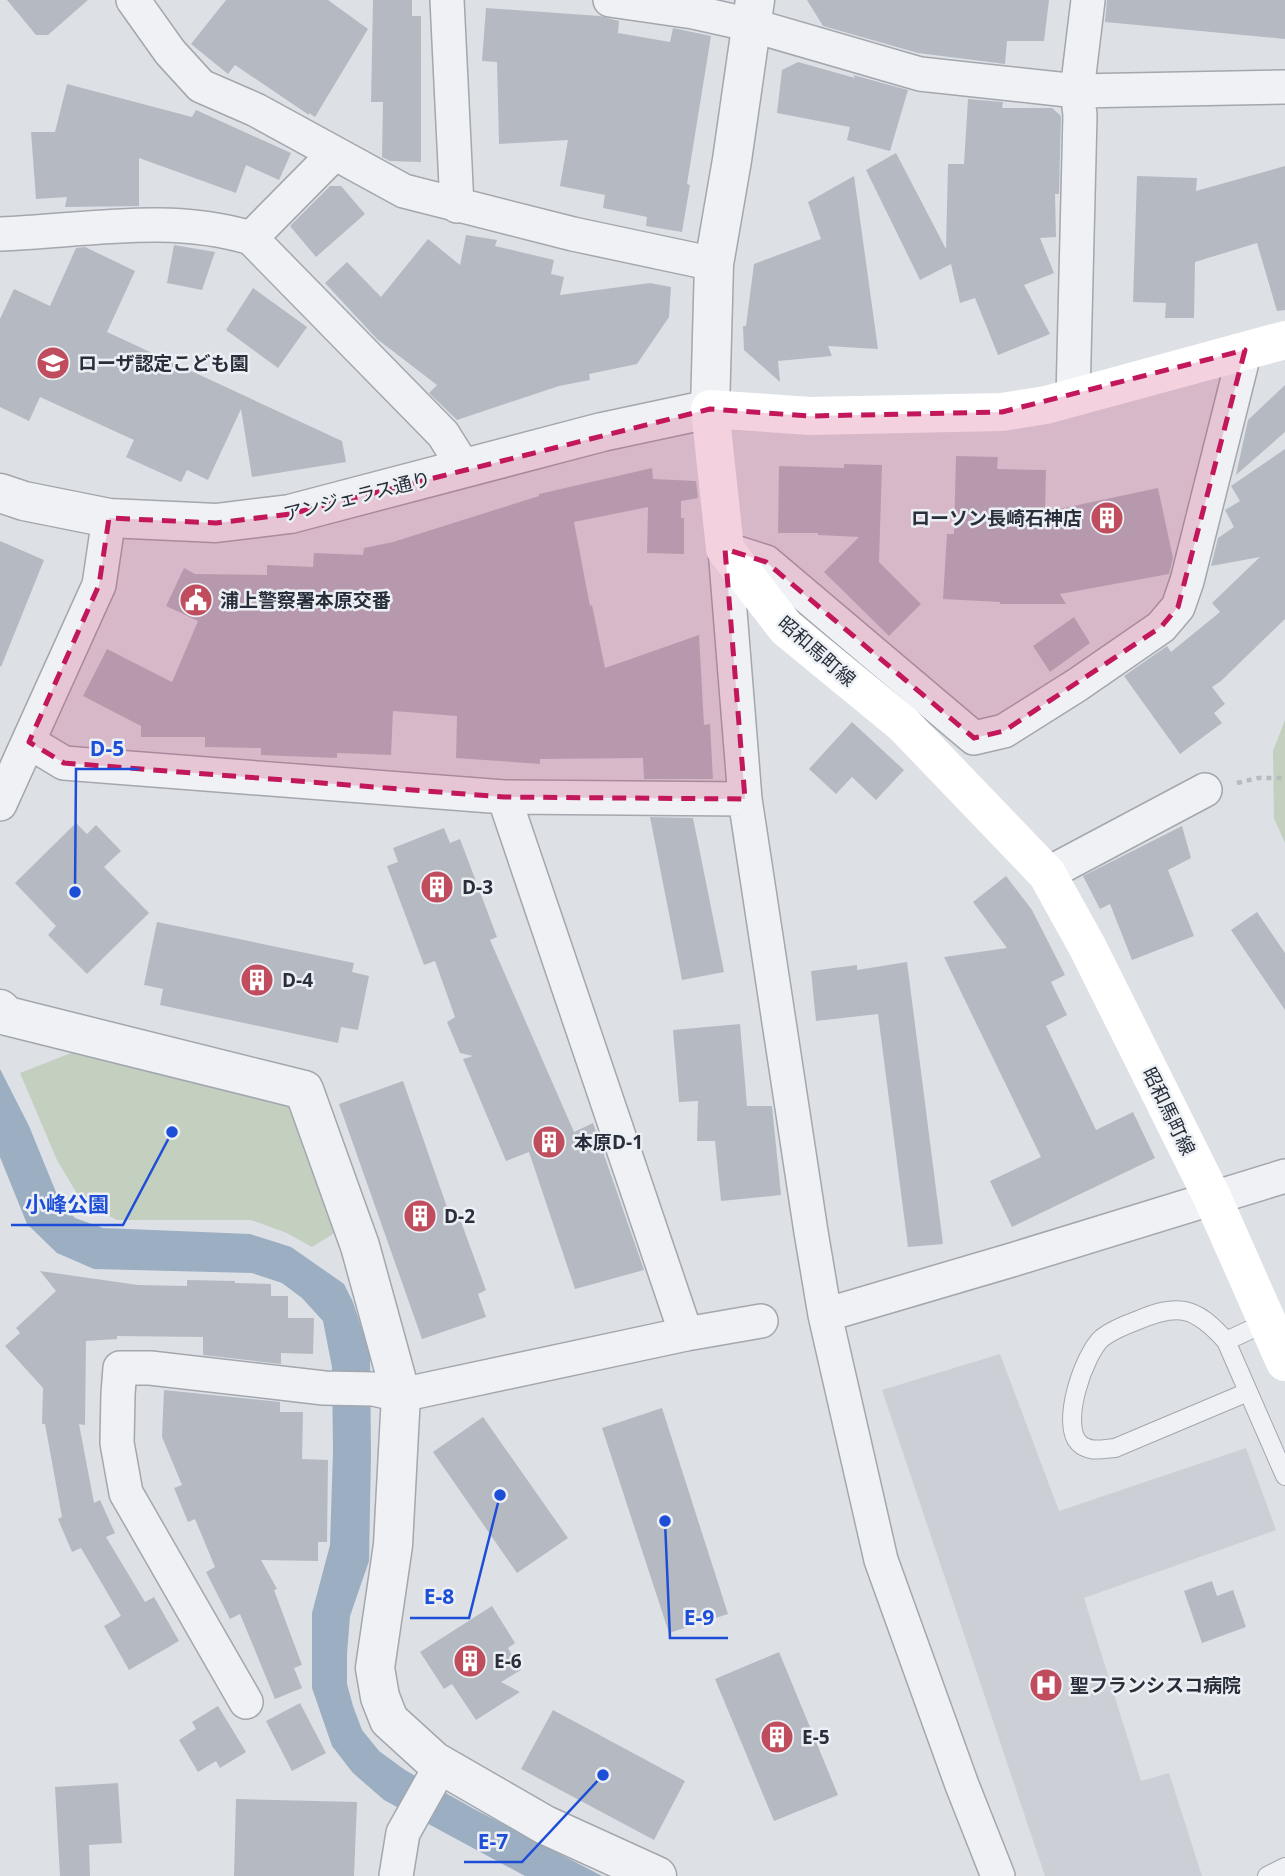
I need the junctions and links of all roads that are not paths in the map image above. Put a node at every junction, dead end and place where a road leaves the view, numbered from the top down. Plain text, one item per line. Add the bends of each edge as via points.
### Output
1 (447, 0) edge
2 (610, 0) edge
3 (1088, 0) edge
4 (146, 6) edge
5 (753, 13) edge
6 (1285, 88) edge
7 (1077, 91) junction
8 (334, 154) junction
9 (457, 206) junction
10 (0, 234) edge
11 (251, 238) junction
12 (714, 264) junction
13 (1285, 340) edge
14 (1245, 350) junction
15 (1073, 398) junction
16 (710, 408) junction
17 (465, 469) junction
18 (0, 493) edge
19 (109, 518) junction
20 (725, 549) junction
21 (29, 742) junction
22 (1205, 790) road end
23 (504, 797) junction
24 (745, 799) junction
25 (0, 804) edge
26 (1047, 874) junction
27 (0, 1009) edge
28 (1285, 1176) edge
29 (1212, 1197) junction
30 (825, 1315) junction
31 (761, 1321) dead end
32 (1267, 1322) junction
33 (686, 1334) junction
34 (1226, 1340) junction
35 (1285, 1362) edge
36 (387, 1392) junction
37 (1248, 1392) junction
38 (1285, 1476) edge
39 (246, 1702) dead end
40 (438, 1770) junction
41 (1285, 1867) edge
42 (396, 1876) edge
43 (657, 1876) edge
44 (998, 1876) edge
45 (1267, 1876) edge

1 - 9 street
2 - 5 street via 693,12
3 - 7 street
4 - 8 street via 170,52 201,86 256,110
5 - 7 street via 920,74
5 - 12 street
6 - 7 street
7 - 15 street
8 - 9 street via 404,191
8 - 11 street
9 - 12 street
10 - 11 street via 169,225 226,230
11 - 17 street via 443,434
12 - 16 street
13 - 14 main road
14 - 15 main road
14 - 20 street via 1178,607 1161,627 1004,732 974,738 766,562
15 - 16 main road via 1002,412 810,416
16 - 17 street, アンジェラス通り
16 - 20 main road
17 - 19 street, アンジェラス通り via 289,514 216,523
18 - 19 street, アンジェラス通り
19 - 21 street via 99,585
20 - 24 street
20 - 26 main road, 昭和馬町線 via 786,628 903,724
21 - 23 street via 64,763
21 - 25 street
22 - 26 street
23 - 24 street
23 - 33 street
24 - 30 street
26 - 29 main road, 昭和馬町線
27 - 36 street via 7,1016 304,1090 360,1246
28 - 29 street
29 - 30 street
29 - 32 main road, 昭和馬町線
30 - 44 street via 881,1560
31 - 33 street
32 - 34 lane
32 - 35 main road, 昭和馬町線
33 - 36 street
34 - 37 lane
34 - 37 lane via 1211,1324 1180,1310 1124,1325 1102,1338 1092,1351 1075,1394 1072,1428 1079,1443 1092,1450 1115,1448
36 - 39 street via 120,1368 117,1443 126,1493
36 - 40 street via 393,1545 375,1668 388,1720 434,1761
37 - 38 lane
40 - 42 street via 403,1833
40 - 43 street
41 - 45 lane

